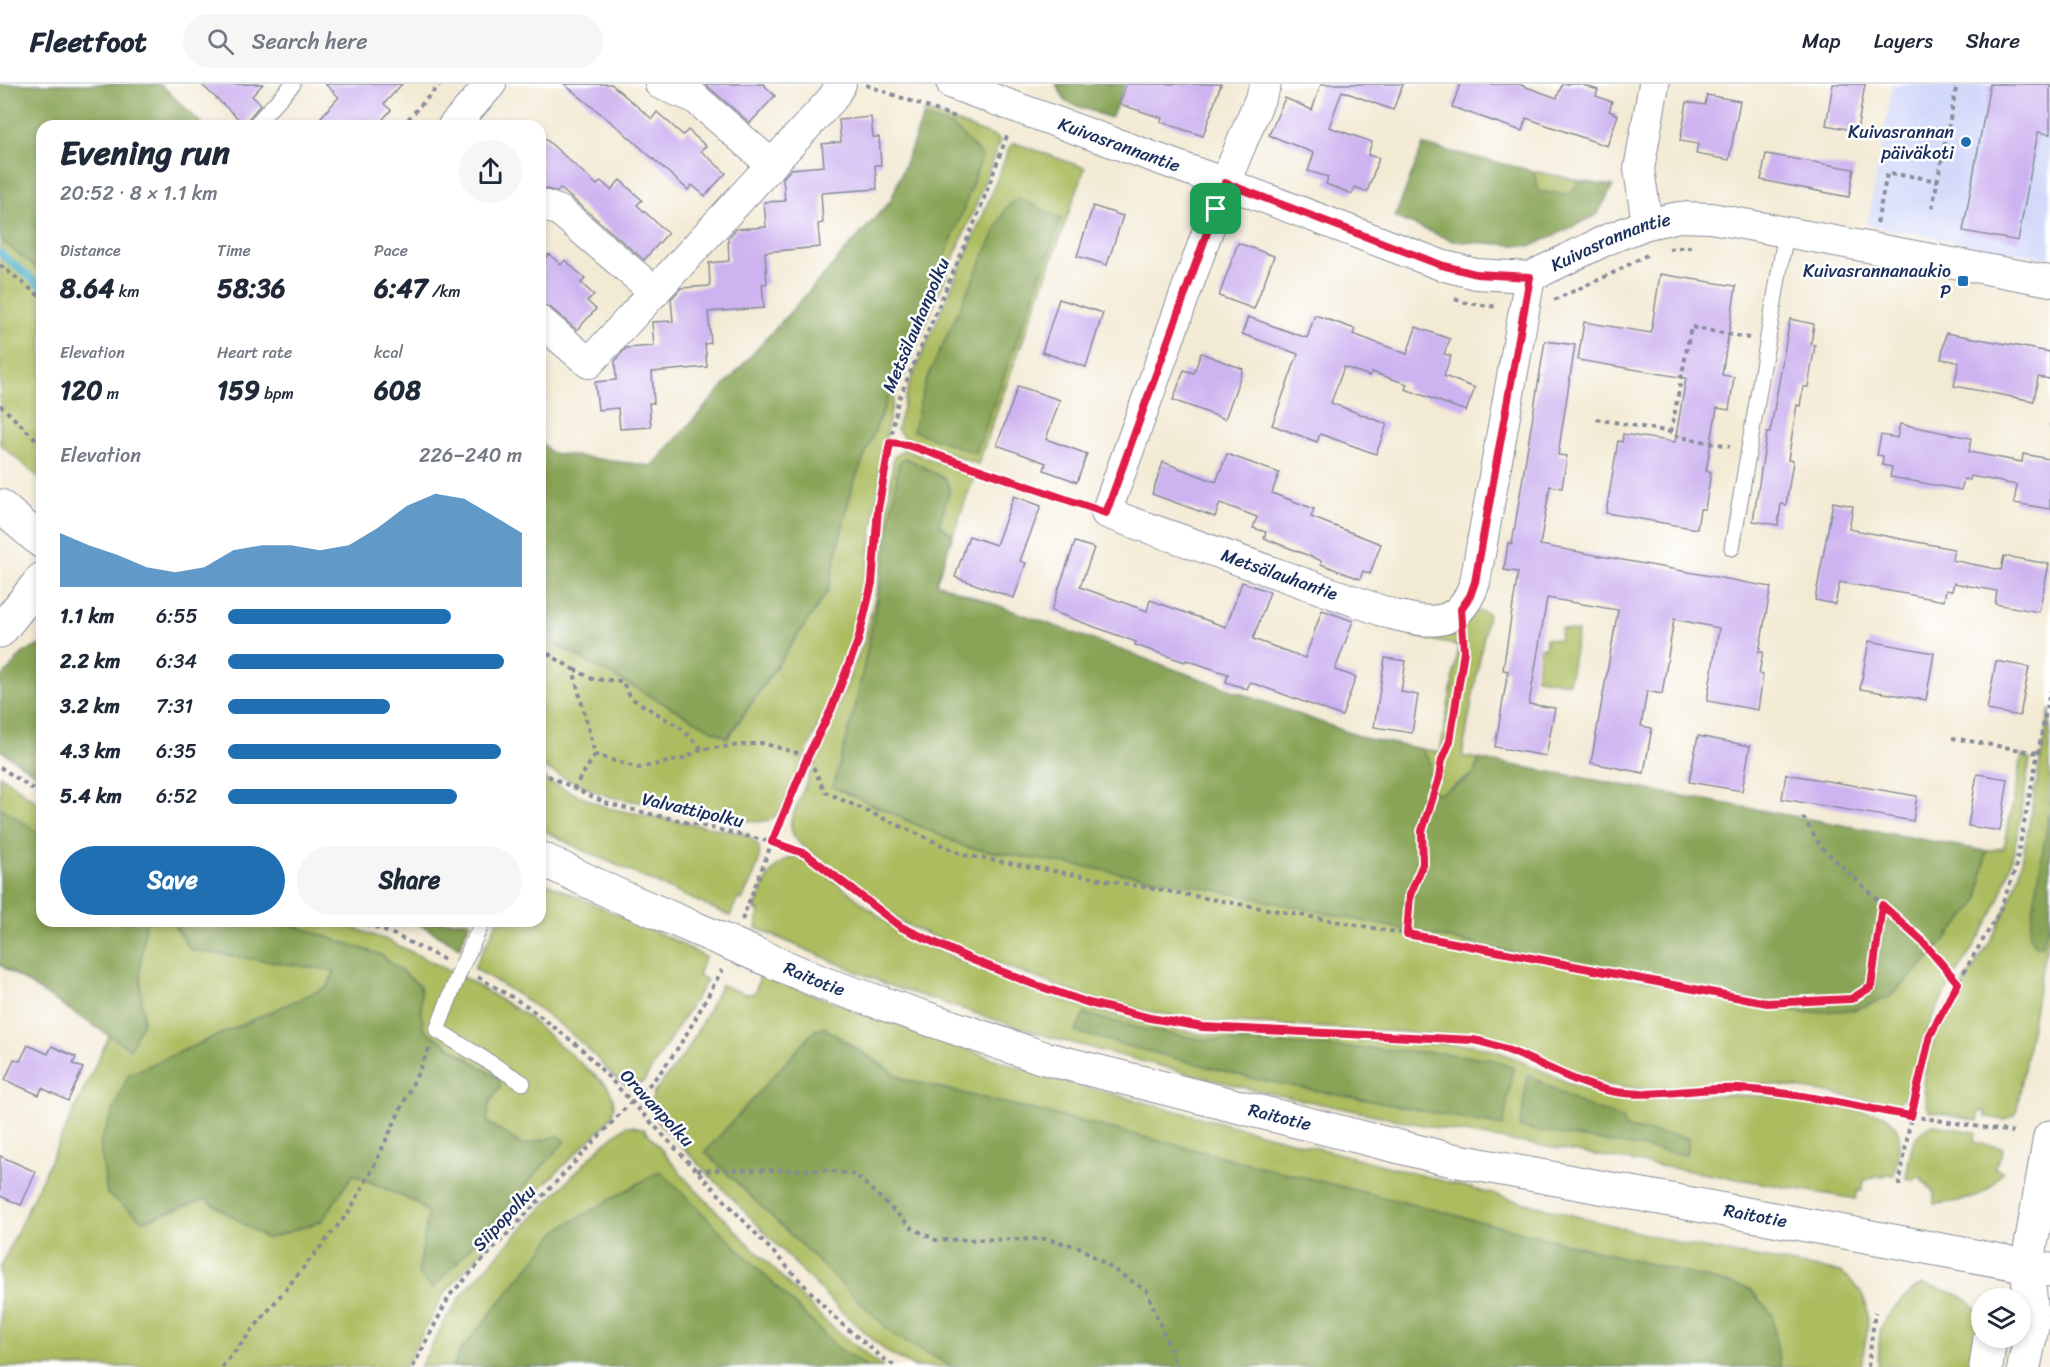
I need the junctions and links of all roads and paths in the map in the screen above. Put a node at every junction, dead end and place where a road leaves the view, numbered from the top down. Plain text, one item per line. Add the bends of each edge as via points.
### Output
1 (293, 84) edge
2 (440, 84) edge
3 (491, 84) edge
4 (660, 84) edge
5 (841, 84) edge
6 (862, 84) edge
7 (952, 84) edge
8 (1266, 84) edge
9 (1654, 84) edge
10 (1957, 84) edge
11 (260, 120) edge
12 (407, 120) edge
13 (458, 120) edge
14 (964, 120) dead end
15 (1012, 121) junction
16 (999, 132) dead end
17 (772, 165) junction
18 (1938, 181) junction
19 (1225, 183) junction
20 (546, 206) edge
21 (1932, 208) dead end
22 (1647, 224) junction
23 (1786, 232) junction
24 (1869, 247) junction
25 (0, 265) edge
26 (1530, 277) junction
27 (2050, 281) edge
28 (654, 292) junction
29 (36, 293) edge
30 (546, 326) edge
31 (1768, 341) junction
32 (0, 405) edge
33 (1596, 419) dead end
34 (1671, 432) junction
35 (36, 439) edge
36 (890, 443) junction
37 (1749, 449) junction
38 (0, 506) edge
39 (1106, 513) junction
40 (36, 537) edge
41 (1732, 548) dead end
42 (36, 586) edge
43 (1461, 609) junction
44 (0, 631) edge
45 (546, 653) edge
46 (573, 669) junction
47 (2050, 691) edge
48 (1952, 738) dead end
49 (702, 749) junction
50 (2038, 753) junction
51 (595, 755) junction
52 (808, 756) junction
53 (0, 767) edge
54 (546, 775) edge
55 (573, 789) junction
56 (36, 791) edge
57 (1803, 817) dead end
58 (772, 842) junction
59 (546, 861) edge
60 (1882, 905) junction
61 (741, 922) dead end
62 (374, 927) edge
63 (480, 927) edge
64 (1407, 934) junction
65 (724, 966) dead end
66 (461, 968) junction
67 (1958, 983) junction
68 (438, 1030) junction
69 (523, 1083) dead end
70 (632, 1101) junction
71 (1911, 1116) junction
72 (2013, 1132) dead end
73 (2050, 1137) edge
74 (696, 1170) junction
75 (1899, 1186) dead end
76 (2038, 1268) edge
77 (2017, 1288) edge
78 (1875, 1312) dead end
79 (1989, 1348) edge
80 (222, 1367) edge
81 (413, 1367) edge
82 (897, 1367) edge
83 (1177, 1367) edge
84 (1868, 1367) edge
85 (1986, 1367) edge
86 (2024, 1367) edge

1 - 11 lane
2 - 12 path
3 - 13 street
4 - 17 street via 695,98
5 - 17 street
6 - 14 path
7 - 15 street, Kuivasrannantie
8 - 19 street
9 - 22 street via 1639,169
10 - 18 path
15 - 16 path
15 - 19 street, Kuivasrannantie
15 - 36 path, Metsälauhanpolku via 979,212 898,401
17 - 28 street
18 - 21 path
18 - 24 path via 1887,174
19 - 26 street, Kuivasrannantie via 1441,265 1476,274
19 - 39 street
20 - 28 street via 560,211
22 - 23 street, Kuivasrannantie via 1679,217 1711,218
22 - 26 street, Kuivasrannantie
23 - 24 street, Kuivasrannantie
23 - 31 lane
24 - 27 street, Kuivasrannantie
25 - 29 path
26 - 43 street via 1475,582
28 - 30 street via 589,363
31 - 34 path via 1691,327
31 - 37 lane
32 - 35 path
33 - 34 path
34 - 37 path via 1679,437
36 - 39 path via 908,445
36 - 52 path, Metsälauhanpolku via 878,509 872,583 858,641
37 - 41 lane
38 - 40 main road
39 - 43 street, Metsälauhantie via 1392,614 1432,622 1451,617
42 - 44 main road
43 - 64 path via 1464,651 1450,741 1422,831 1423,864 1410,895
45 - 46 path
46 - 49 path via 592,679 622,681 631,698 681,728
46 - 51 path
47 - 50 path
48 - 50 path
49 - 51 path via 682,759 639,768
49 - 52 path via 762,743
50 - 67 path via 2015,870 1988,933
51 - 55 path
52 - 58 path, Metsälauhanpolku
52 - 64 path via 825,792 964,855
53 - 56 path
54 - 55 path, Valvattipolku
55 - 58 path, Valvattipolku via 608,804
57 - 60 path via 1821,847
58 - 61 path, Metsälauhanpolku
58 - 71 path, Valvattipolku via 806,854 901,927 1033,984 1119,1011 1203,1027 1473,1040 1495,1044 1611,1091 1775,1092
59 - 76 main road, Raitotie via 825,984 1044,1058 1448,1159
60 - 64 path via 1871,987 1851,999 1767,1003
60 - 67 path via 1922,941
62 - 66 path, Oravanpolku
63 - 66 lane
65 - 70 path via 681,1044 649,1087
66 - 68 lane
66 - 70 path, Oravanpolku via 527,1006 582,1048
67 - 71 path via 1930,1035
68 - 69 lane
68 - 80 path via 350,1212
70 - 74 path, Oravanpolku
70 - 81 path, Siipopolku via 450,1295
71 - 72 path, Valvattipolku
71 - 75 path
73 - 76 main road
74 - 82 path, Oravanpolku via 838,1322
74 - 83 path via 825,1170 856,1175 912,1228 936,1240 1046,1239 1079,1247 1147,1291
76 - 77 main road
76 - 86 main road
78 - 84 path
79 - 85 main road

